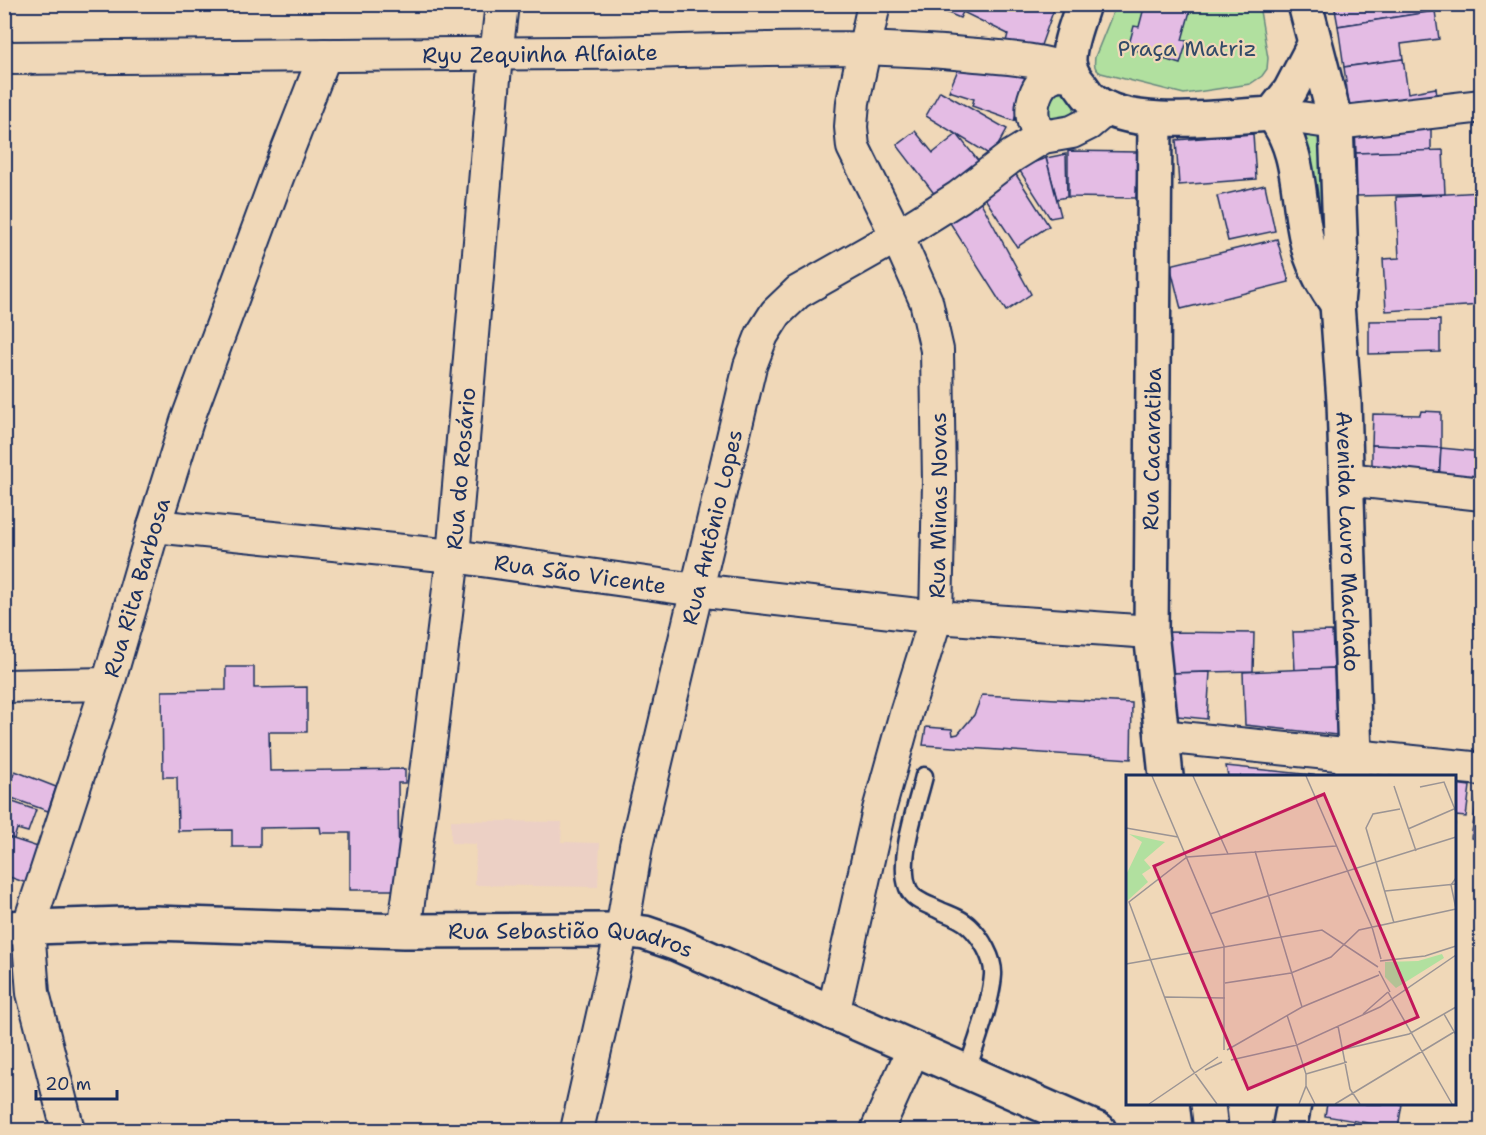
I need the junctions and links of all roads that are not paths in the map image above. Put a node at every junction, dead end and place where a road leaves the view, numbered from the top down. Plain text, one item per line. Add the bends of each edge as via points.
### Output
1 (502, 4) edge
2 (874, 4) edge
3 (1083, 4) edge
4 (1305, 4) edge
5 (1314, 45) junction
6 (864, 48) junction
7 (325, 55) junction
8 (496, 55) junction
9 (4, 58) edge
10 (1073, 73) junction
11 (1482, 106) edge
12 (1107, 108) junction
13 (1272, 114) junction
14 (1155, 120) junction
15 (1336, 123) junction
16 (1043, 137) junction
17 (897, 236) junction
18 (1337, 304) junction
19 (1346, 479) junction
20 (1482, 494) edge
21 (154, 526) junction
22 (453, 556) junction
23 (696, 590) junction
24 (936, 617) junction
25 (1151, 632) junction
26 (108, 684) junction
27 (4, 686) edge
28 (1161, 736) junction
29 (1353, 767) edge
30 (1482, 769) edge
31 (1166, 775) edge
32 (924, 776) dead end
33 (16, 928) edge
34 (622, 930) junction
35 (404, 931) junction
36 (833, 1014) junction
37 (913, 1050) junction
38 (966, 1072) junction
39 (1208, 1105) edge
40 (1294, 1105) edge
41 (68, 1131) edge
42 (577, 1131) edge
43 (877, 1131) edge
44 (1099, 1131) edge
45 (1211, 1131) edge
46 (1289, 1131) edge

1 - 8 street, Rua do Rosário
2 - 6 street, Rua Minas Novas
3 - 10 street via 1070,50
4 - 5 street, Avenida Lauro Machado
5 - 13 street via 1290,91
5 - 15 street, Avenida Lauro Machado
6 - 8 street, Ryu Zequinha Alfaiate
6 - 10 street, Ryu Zequinha Alfaiate via 1035,61
6 - 17 street, Rua Minas Novas via 851,119 853,147
7 - 8 street, Ryu Zequinha Alfaiate
7 - 9 street, Ryu Zequinha Alfaiate
7 - 21 street, Rua Rita Barbosa via 225,316
8 - 22 street, Rua do Rosário
10 - 12 street via 1093,100
10 - 16 street via 1054,75 1038,89 1032,110
11 - 15 street
12 - 14 street
12 - 16 street, Rua Antônio Lopes via 1072,132
13 - 14 street
13 - 15 street
13 - 18 street via 1293,152 1310,255 1322,284
14 - 25 street, Rua Cacaratiba
15 - 18 street, Avenida Lauro Machado via 1341,261
16 - 17 street, Rua Antônio Lopes
17 - 23 street, Rua Antônio Lopes via 798,292 762,335 750,366
17 - 24 street, Rua Minas Novas via 926,301 938,350
18 - 19 street, Avenida Lauro Machado
19 - 20 street
19 - 29 street, Avenida Lauro Machado
21 - 22 street, Rua São Vicente
21 - 26 street, Rua Rita Barbosa
22 - 23 street, Rua São Vicente
22 - 35 street, Rua do Rosário
23 - 24 street, Rua São Vicente
23 - 34 street, Rua Antônio Lopes via 636,846
24 - 25 street, Rua São Vicente
24 - 36 street, Rua Minas Novas via 879,810
25 - 28 street, Rua Cacaratiba
26 - 27 street
26 - 33 street, Rua Rita Barbosa
28 - 29 street
28 - 31 street, Rua Cacaratiba
29 - 30 street
32 - 38 lane via 908,837 908,889 922,902 970,926 992,964 987,1002
33 - 35 street, Rua Sebastião Quadros via 154,923
33 - 41 street, Rua Rita Barbosa
34 - 35 street, Rua Sebastião Quadros
34 - 36 street, Rua Sebastião Quadros via 677,944
34 - 42 street, Rua Antônio Lopes
36 - 37 street, Rua Sebastião Quadros
37 - 38 street, Rua Sebastião Quadros
37 - 43 street
38 - 44 street, Rua Sebastião Quadros
39 - 45 street
40 - 46 street

